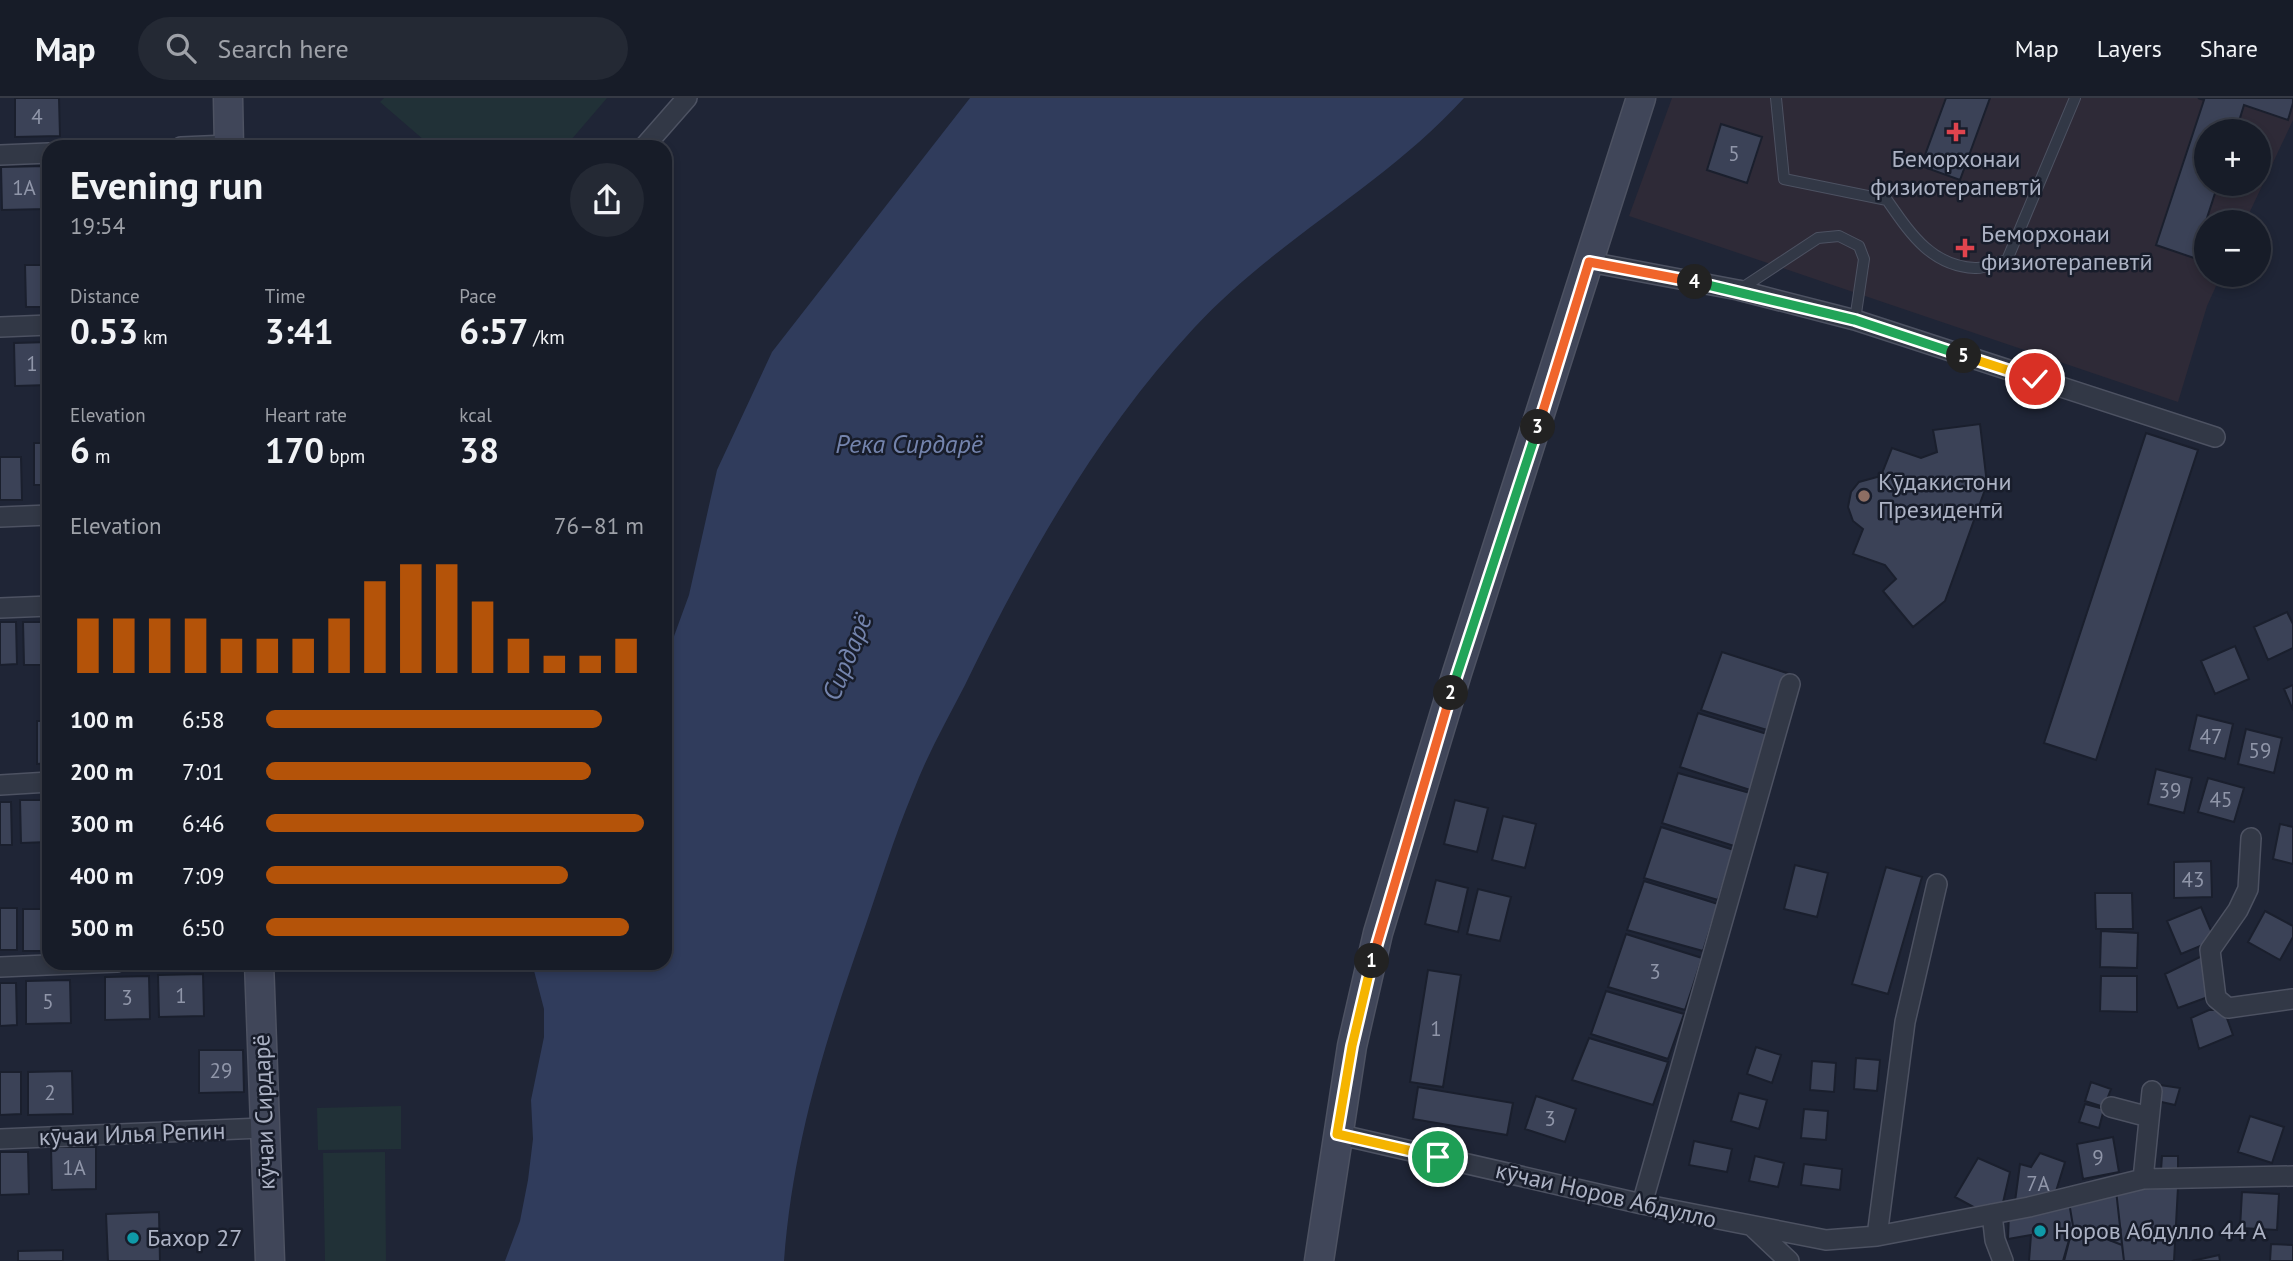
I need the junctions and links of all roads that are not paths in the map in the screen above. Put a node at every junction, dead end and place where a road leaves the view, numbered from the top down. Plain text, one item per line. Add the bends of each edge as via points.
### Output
1 (228, 98) edge
2 (687, 98) edge
3 (1624, 98) edge
4 (1641, 98) edge
5 (1776, 98) edge
6 (2075, 98) edge
7 (229, 140) edge
8 (650, 140) edge
9 (42, 153) edge
10 (0, 155) edge
11 (1589, 262) junction
12 (1738, 290) junction
13 (1855, 320) junction
14 (42, 325) edge
15 (0, 327) edge
16 (2215, 438) dead end
17 (42, 515) edge
18 (0, 517) edge
19 (42, 606) edge
20 (0, 608) edge
21 (1790, 684) dead end
22 (42, 782) edge
23 (0, 785) edge
24 (2251, 838) dead end
25 (1937, 884) dead end
26 (42, 965) edge
27 (0, 967) edge
28 (259, 970) edge
29 (2293, 999) edge
30 (2152, 1091) dead end
31 (2112, 1107) dead end
32 (2150, 1117) junction
33 (264, 1128) junction
34 (1337, 1134) junction
35 (0, 1139) edge
36 (2293, 1176) edge
37 (2143, 1179) junction
38 (1642, 1204) junction
39 (1992, 1214) junction
40 (1753, 1227) junction
41 (1877, 1236) junction
42 (270, 1261) edge
43 (1305, 1261) edge
44 (1319, 1261) edge
45 (1789, 1261) edge
46 (2003, 1261) edge

1 - 7 main road
2 - 8 street
3 - 43 main road via 1365,933 1338,1040
4 - 11 main road
5 - 6 lane via 1784,179 1887,200 1908,231 1934,257 1976,269 2007,260
9 - 10 street
11 - 12 street
11 - 34 main road via 1378,933
12 - 13 street
12 - 13 lane via 1818,238 1839,236 1859,246 1864,259
13 - 16 street
14 - 15 street
17 - 18 street
19 - 20 street
21 - 38 street
22 - 23 street
24 - 29 street via 2248,889 2210,950 2216,998 2228,1008
25 - 41 street via 1905,1022
26 - 27 street
28 - 33 main road, кӯчаи Сирдарё
30 - 32 street
31 - 32 street
32 - 37 street
33 - 35 street, кӯчаи Илья Репин
33 - 42 main road, кӯчаи Сирдарё
34 - 38 street, кӯчаи Норов Абдулло
34 - 44 main road
36 - 37 street, кӯчаи Норов Абдулло
37 - 39 street, кӯчаи Норов Абдулло
38 - 40 street, кӯчаи Норов Абдулло
39 - 41 street, кӯчаи Норов Абдулло
39 - 46 street
40 - 41 street, кӯчаи Норов Абдулло via 1826,1240
40 - 45 street

